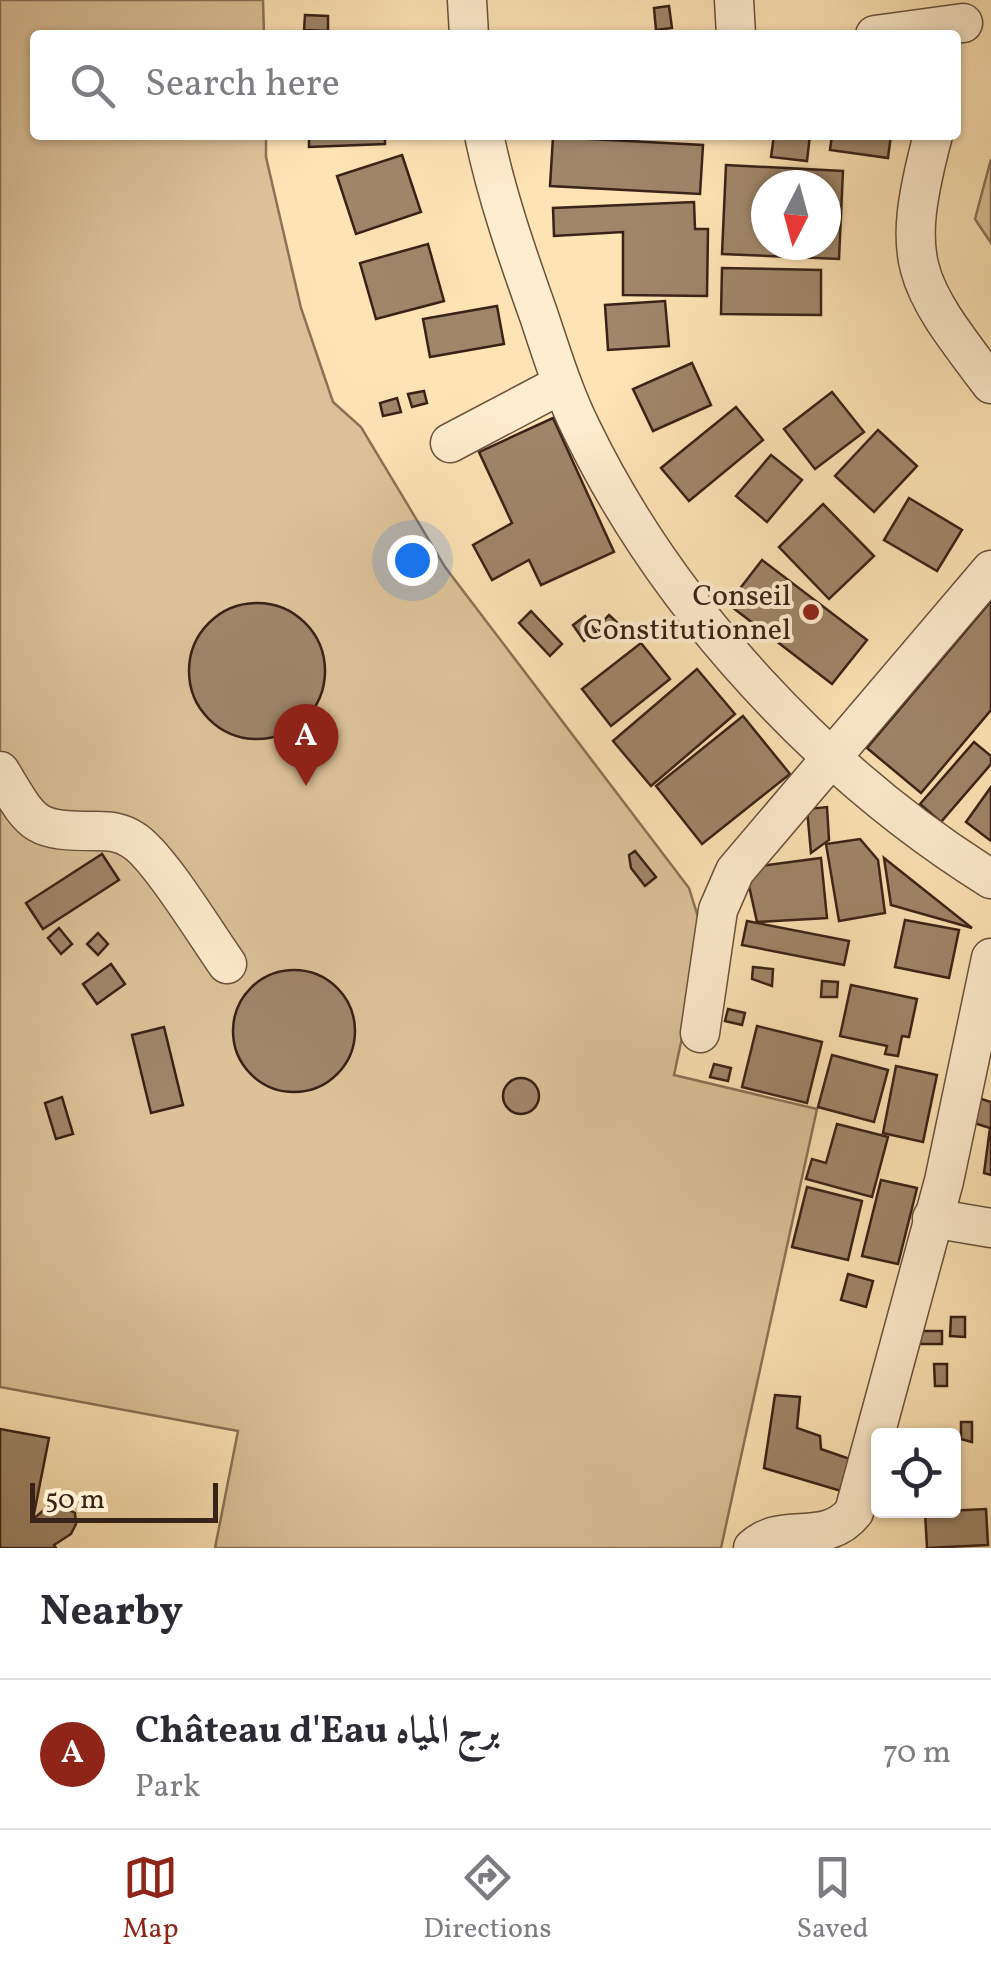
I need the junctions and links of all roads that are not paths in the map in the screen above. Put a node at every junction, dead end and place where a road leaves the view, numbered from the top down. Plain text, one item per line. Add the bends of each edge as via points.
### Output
1 (467, 0) edge
2 (734, 0) edge
3 (963, 24) edge
4 (470, 30) edge
5 (736, 30) edge
6 (914, 30) edge
7 (485, 140) edge
8 (932, 140) edge
9 (562, 384) junction
10 (991, 384) edge
11 (450, 442) dead end
12 (991, 570) edge
13 (832, 757) junction
14 (0, 771) edge
15 (991, 879) edge
16 (991, 958) edge
17 (227, 964) dead end
18 (700, 1033) dead end
19 (932, 1218) junction
20 (990, 1236) edge
21 (753, 1548) edge

1 - 4 street
2 - 5 street
3 - 6 street
7 - 9 street
8 - 10 street via 918,194 917,266 940,316
9 - 11 street
9 - 13 street via 582,432 675,584 718,643
12 - 13 street
13 - 15 street via 887,807
13 - 18 street via 726,888
14 - 17 street via 20,805 50,830 113,831 143,847
16 - 19 street
19 - 20 street
19 - 21 street via 854,1512 843,1528 827,1534 773,1538

